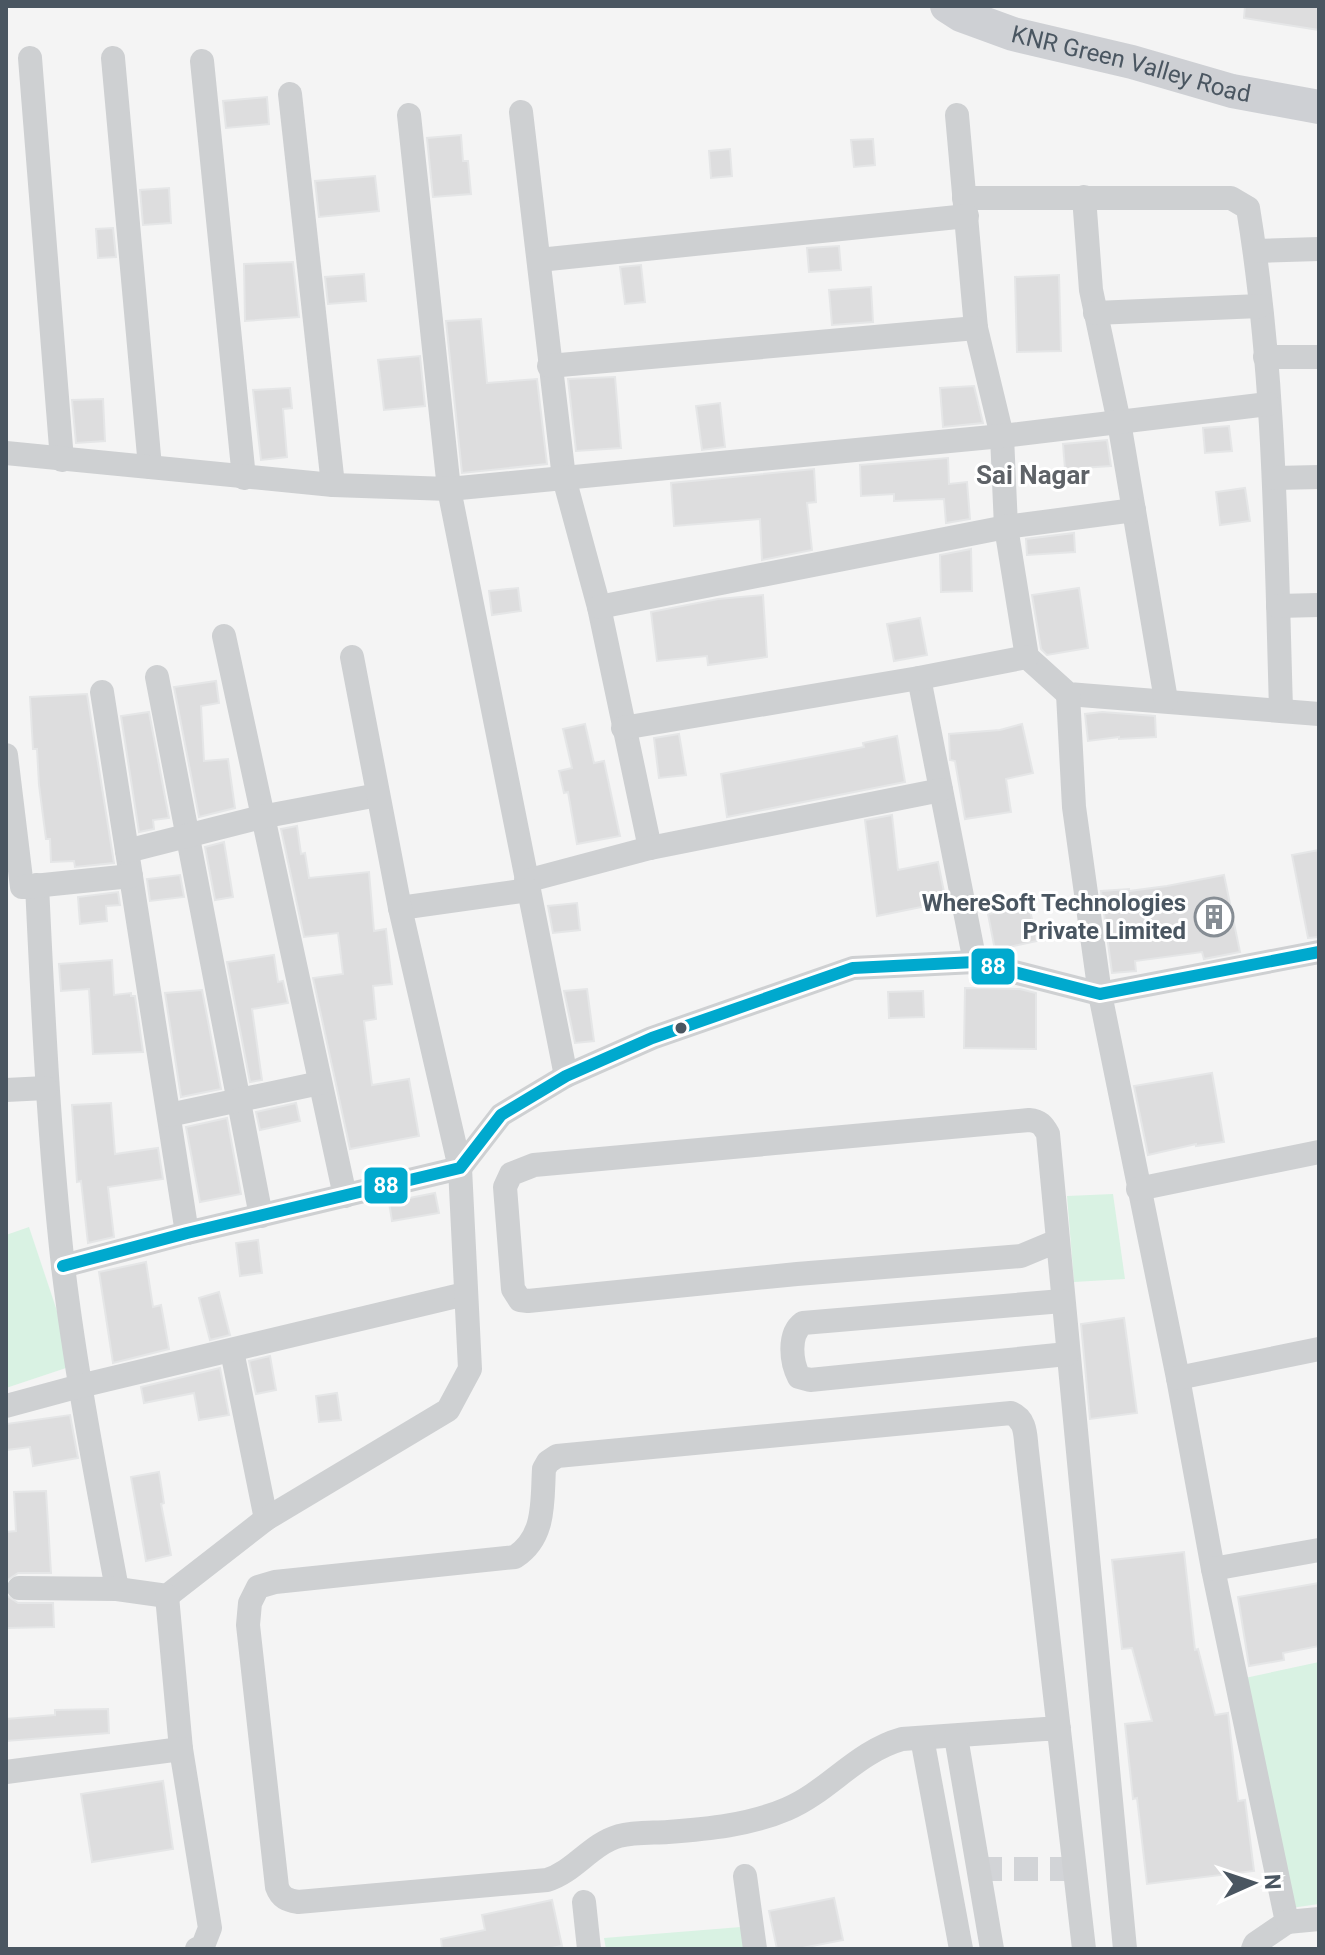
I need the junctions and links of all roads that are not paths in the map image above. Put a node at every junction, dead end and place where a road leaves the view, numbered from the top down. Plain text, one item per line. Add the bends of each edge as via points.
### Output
1 (947, 6) edge
2 (30, 58) dead end
3 (113, 58) dead end
4 (202, 61) dead end
5 (290, 94) dead end
6 (1319, 107) edge
7 (521, 112) dead end
8 (409, 115) dead end
9 (957, 115) dead end
10 (1084, 197) junction
11 (966, 207) junction
12 (1319, 249) edge
13 (1255, 251) junction
14 (539, 260) junction
15 (1260, 306) junction
16 (1095, 313) junction
17 (976, 328) junction
18 (1265, 357) junction
19 (1319, 357) edge
20 (549, 366) junction
21 (1268, 404) junction
22 (1119, 422) junction
23 (1002, 436) junction
24 (6, 453) edge
25 (62, 460) junction
26 (150, 467) junction
27 (1319, 477) edge
28 (244, 478) junction
29 (564, 478) junction
30 (1275, 478) junction
31 (333, 485) junction
32 (449, 489) junction
33 (1134, 510) junction
34 (1006, 527) junction
35 (1319, 605) edge
36 (1278, 606) junction
37 (599, 607) junction
38 (224, 636) dead end
39 (352, 657) dead end
40 (1027, 657) junction
41 (157, 677) dead end
42 (919, 678) junction
43 (102, 692) dead end
44 (1068, 694) junction
45 (1166, 700) junction
46 (1281, 709) junction
47 (1319, 714) edge
48 (623, 728) junction
49 (6, 755) edge
50 (941, 790) junction
51 (378, 795) junction
52 (261, 817) junction
53 (187, 835) junction
54 (650, 848) junction
55 (127, 851) junction
56 (131, 876) junction
57 (528, 886) junction
58 (22, 887) edge
59 (400, 908) junction
60 (1319, 952) edge
61 (975, 962) junction
62 (1100, 994) junction
63 (566, 1076) junction
64 (320, 1083) junction
65 (46, 1088) junction
66 (6, 1090) edge
67 (239, 1100) junction
68 (169, 1115) junction
69 (1319, 1152) edge
70 (460, 1168) junction
71 (1138, 1189) junction
72 (345, 1196) junction
73 (261, 1216) junction
74 (187, 1233) junction
75 (1058, 1248) junction
76 (63, 1266) junction
77 (465, 1294) junction
78 (1062, 1301) junction
79 (1319, 1349) edge
80 (232, 1351) junction
81 (1067, 1354) junction
82 (1178, 1378) junction
83 (80, 1386) junction
84 (6, 1406) edge
85 (266, 1519) junction
86 (1319, 1550) edge
87 (1213, 1569) junction
88 (19, 1588) dead end
89 (117, 1589) junction
90 (167, 1596) junction
91 (1059, 1728) junction
92 (956, 1737) junction
93 (922, 1738) junction
94 (181, 1749) junction
95 (6, 1772) edge
96 (1117, 1866) junction
97 (978, 1869) junction
98 (1074, 1869) junction
99 (947, 1875) junction
100 (745, 1876) dead end
101 (584, 1902) dead end
102 (1319, 1919) edge
103 (1287, 1922) junction
104 (197, 1949) edge
105 (589, 1949) edge
106 (755, 1949) edge
107 (961, 1949) edge
108 (992, 1949) edge
109 (1084, 1949) edge
110 (1125, 1949) edge
111 (1253, 1949) edge

1 - 6 street, KNR Green Valley Road via 1013,34 1232,91
2 - 25 street
3 - 26 street
4 - 28 street
5 - 31 street
7 - 14 street
8 - 32 street
9 - 11 street
10 - 11 street
10 - 13 street via 1231,198 1248,208
10 - 16 street
11 - 14 street
11 - 17 street
12 - 13 street
13 - 15 street
14 - 20 street
15 - 16 street
15 - 18 street
16 - 22 street
17 - 20 street
17 - 23 street
18 - 19 street
18 - 21 street
20 - 29 street
21 - 22 street
21 - 30 street
22 - 23 street
22 - 33 street
23 - 29 street
23 - 34 street
24 - 25 street
25 - 26 street
26 - 28 street
27 - 30 street
28 - 31 street
29 - 32 street
29 - 37 street
30 - 36 street
31 - 32 street
32 - 57 street
33 - 34 street
33 - 45 street
34 - 37 street
34 - 40 street
35 - 36 street
36 - 46 street
37 - 48 street
38 - 52 street
39 - 51 street
40 - 42 street
40 - 44 street
41 - 53 street
42 - 48 street
42 - 50 street
43 - 55 street
44 - 45 street
44 - 62 street via 1074,807
45 - 46 street
46 - 47 street
48 - 54 street
49 - 58 street
50 - 54 street
50 - 61 street
51 - 52 street
51 - 59 street
52 - 53 street
52 - 64 street
53 - 55 street
53 - 67 street
54 - 57 street
55 - 56 street
56 - 58 street
56 - 68 street
57 - 59 street
57 - 63 street
58 - 65 street
59 - 70 street
60 - 62 street
61 - 62 street
61 - 63 street via 853,968 652,1038
62 - 71 street
63 - 70 street via 501,1115
64 - 67 street
64 - 72 street
65 - 66 street
65 - 76 street
67 - 68 street
67 - 73 street
68 - 74 street
69 - 71 street
70 - 72 street
70 - 77 street
71 - 82 street
72 - 73 street
73 - 74 street
74 - 76 street
75 - 75 street via 1048,1134 1038,1121 534,1165 511,1174 505,1187 513,1289 520,1300 528,1301 1021,1256
75 - 78 street
76 - 83 street
77 - 80 street
77 - 85 street via 470,1369 448,1410
78 - 81 street
78 - 81 street via 803,1323 794,1335 794,1361 799,1377 810,1380
79 - 82 street
80 - 83 street
80 - 85 street
81 - 96 street
82 - 87 street
83 - 84 street
83 - 89 street
85 - 90 street
86 - 87 street
87 - 103 street
88 - 89 street
89 - 90 street
90 - 94 street
91 - 92 street
91 - 93 street via 1024,1427 1011,1413 557,1456 544,1469 540,1523 527,1548 515,1557 275,1582 258,1587 250,1603 248,1625 277,1887 287,1900 547,1880 616,1837 711,1828 780,1812 878,1747
91 - 98 street
92 - 93 street
92 - 97 street
93 - 99 street
94 - 95 street
94 - 104 street via 210,1928
96 - 98 street
96 - 110 street
97 - 99 street
97 - 108 street
98 - 109 street
99 - 107 street
100 - 106 street
101 - 105 street
102 - 103 street
103 - 111 street

